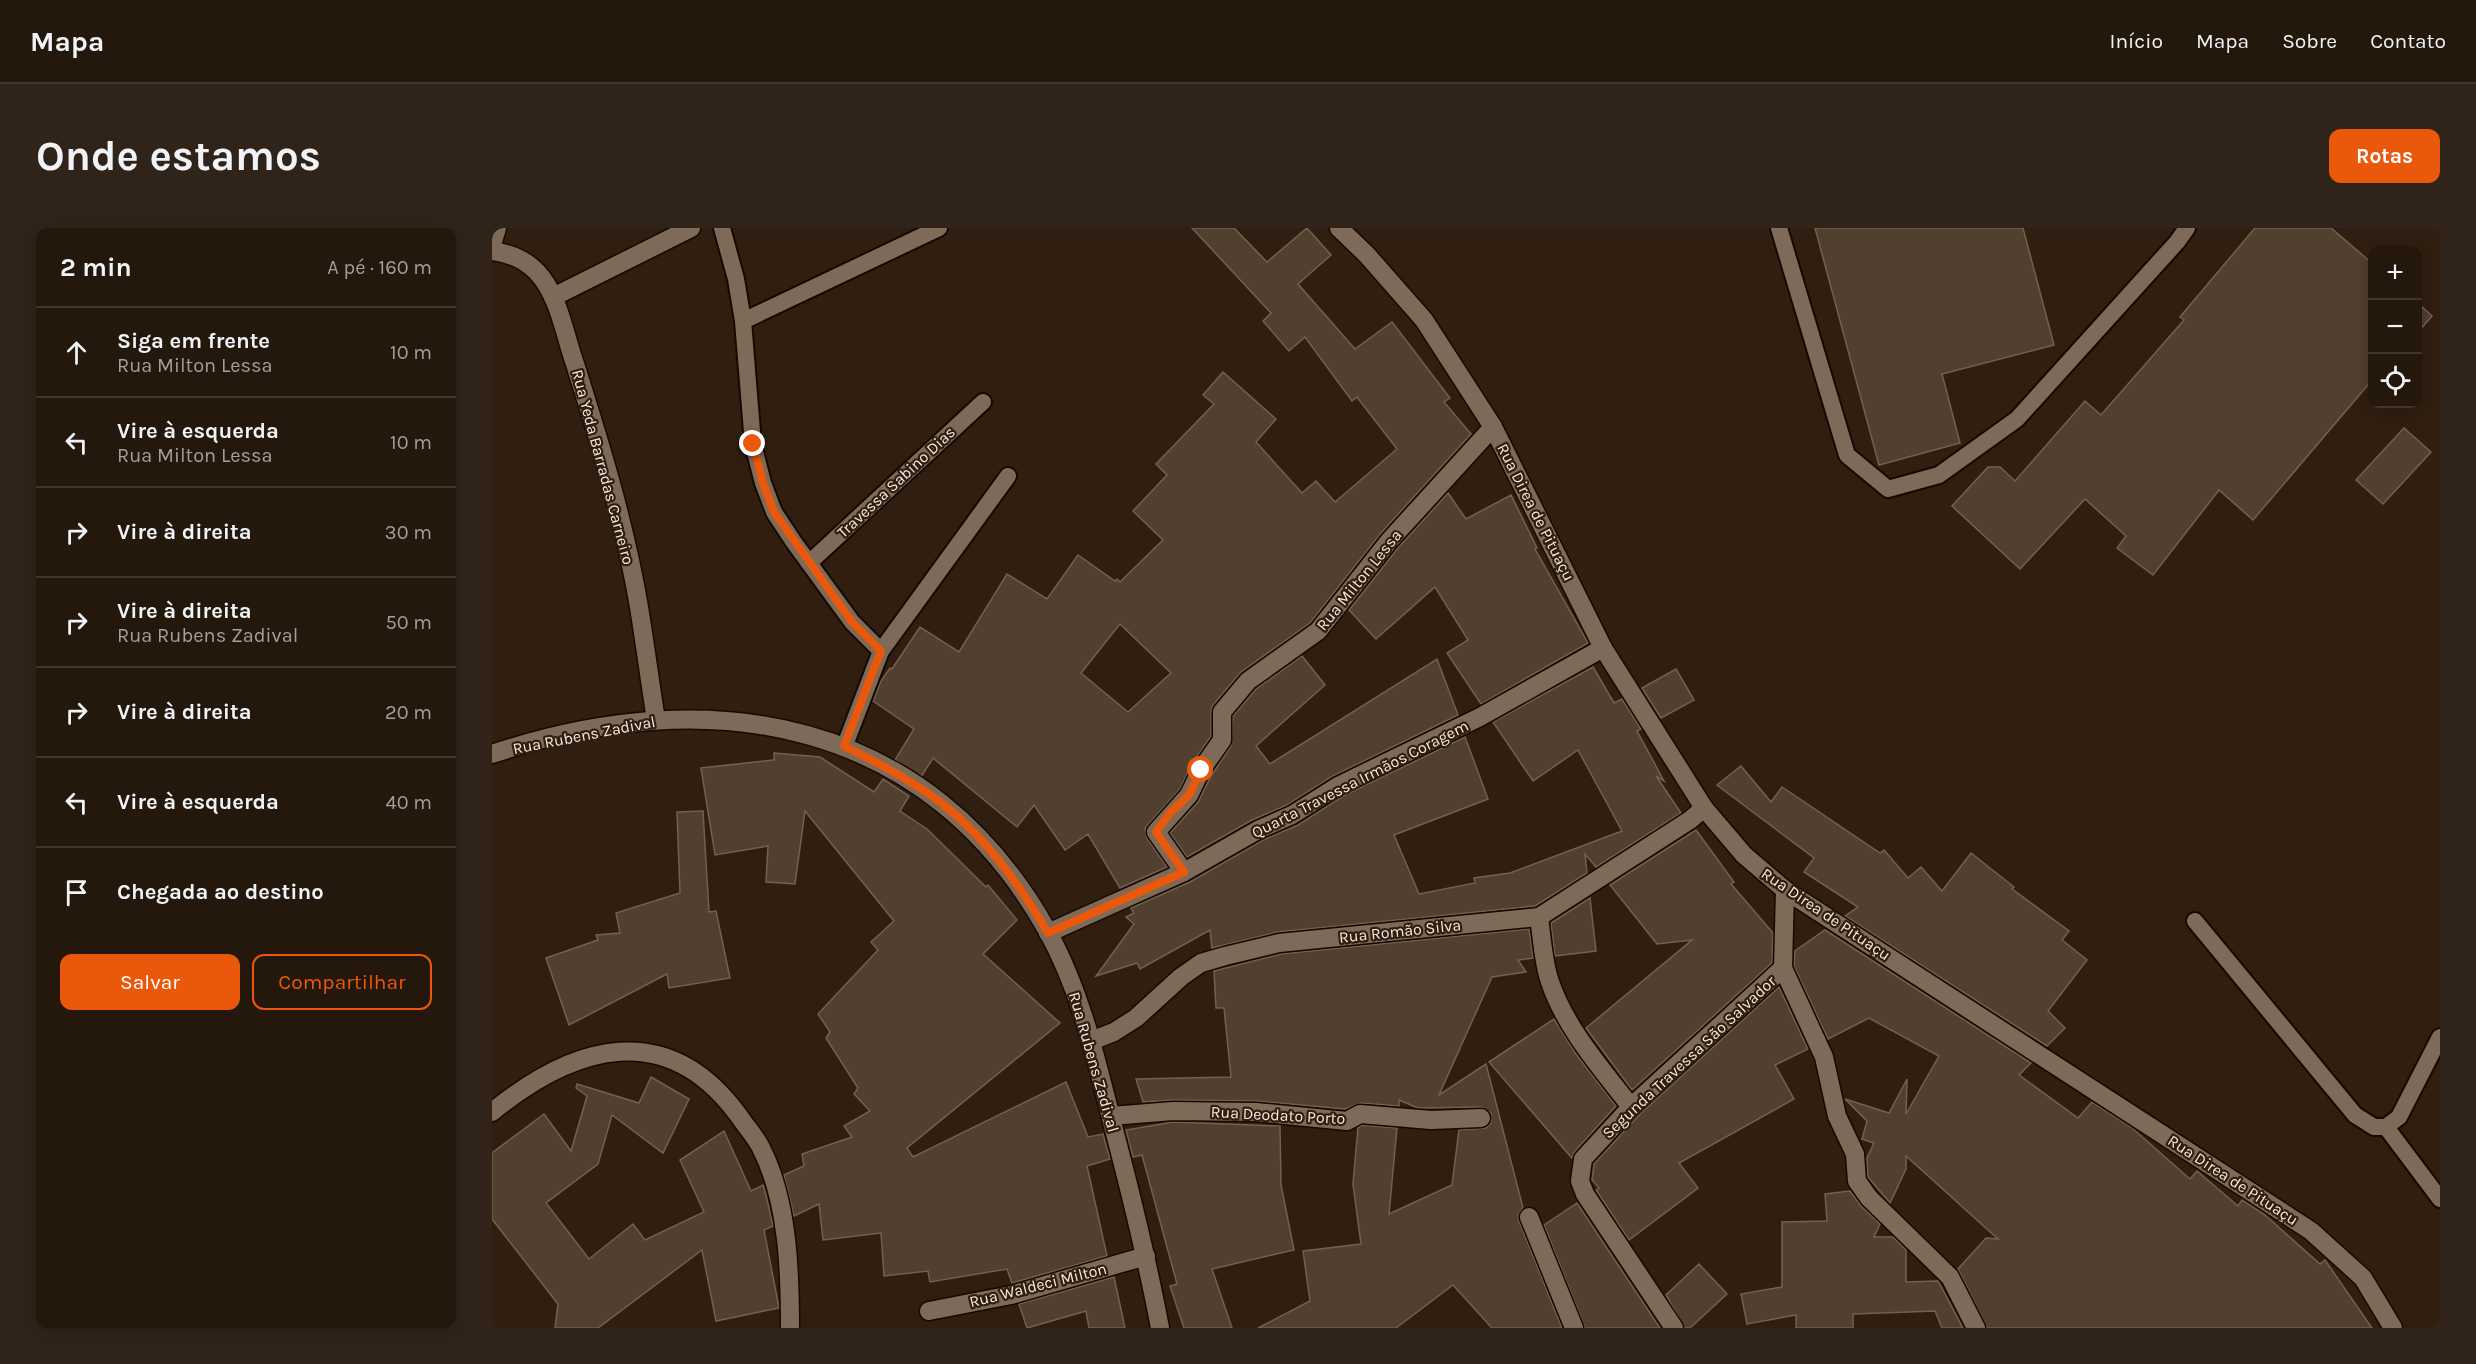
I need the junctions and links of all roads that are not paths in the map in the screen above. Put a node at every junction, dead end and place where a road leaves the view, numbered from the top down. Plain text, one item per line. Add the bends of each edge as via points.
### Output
1 (497, 228) edge
2 (691, 228) edge
3 (722, 228) edge
4 (939, 228) edge
5 (1339, 228) edge
6 (1779, 228) edge
7 (2187, 228) edge
8 (492, 245) edge
9 (492, 251) edge
10 (553, 297) junction
11 (743, 321) junction
12 (984, 402) dead end
13 (1493, 427) junction
14 (1008, 476) dead end
15 (809, 563) junction
16 (1603, 648) junction
17 (881, 651) junction
18 (656, 720) junction
19 (844, 746) junction
20 (492, 754) edge
21 (1704, 808) junction
22 (1184, 872) junction
23 (1785, 890) junction
24 (1539, 917) junction
25 (2195, 921) dead end
26 (1048, 933) junction
27 (1783, 968) junction
28 (2440, 1036) edge
29 (1091, 1041) junction
30 (1631, 1107) junction
31 (492, 1112) edge
32 (1111, 1116) junction
33 (1480, 1118) dead end
34 (2386, 1127) junction
35 (2440, 1199) edge
36 (1529, 1217) dead end
37 (1146, 1256) junction
38 (929, 1311) dead end
39 (790, 1328) edge
40 (1160, 1328) edge
41 (1574, 1328) edge
42 (1674, 1328) edge
43 (1976, 1328) edge
44 (2393, 1328) edge

1 - 8 street
2 - 10 street
3 - 11 lane
4 - 11 lane
5 - 13 street, Rua Direa de Pituaçu via 1424,321
6 - 7 lane via 1848,455 1888,489 1939,474 2017,419
9 - 10 street, Rua Yeda Barradas Carneiro via 512,254 528,264
10 - 18 street, Rua Yeda Barradas Carneiro via 616,507 639,604
11 - 15 lane via 753,444 763,483 774,512
12 - 15 lane, Travessa Sabino Dias
13 - 16 street, Rua Direa de Pituaçu
13 - 22 street, Rua Milton Lessa via 1389,541 1318,631 1248,681 1222,712 1222,740 1189,795 1156,832
14 - 17 lane
15 - 17 lane via 852,622
16 - 21 street, Rua Direa de Pituaçu
16 - 22 street, Quarta Travessa Irmãos Coragem via 1480,717 1338,786
17 - 19 lane
18 - 19 street, Rua Rubens Zadival via 754,722
18 - 20 street, Rua Rubens Zadival via 558,737
19 - 26 street, Rua Rubens Zadival via 900,775 944,805 984,842 1020,887
21 - 23 street, Rua Direa de Pituaçu via 1743,855
21 - 24 street, Rua Romão Silva
22 - 26 street, Quarta Travessa Irmãos Coragem
23 - 27 street
23 - 44 street, Rua Direa de Pituaçu via 2312,1231 2363,1278
24 - 29 street, Rua Romão Silva via 1279,943 1225,956 1201,963 1136,1018
24 - 30 street via 1550,980 1561,1007 1584,1046
25 - 34 lane via 2355,1115 2374,1127
26 - 29 street, Rua Rubens Zadival
27 - 30 street, Segunda Travessa São Salvador
27 - 43 street via 1824,1057 1837,1116 1855,1154 1857,1181 1869,1198 1950,1277
28 - 34 lane via 2399,1117
29 - 32 street, Rua Rubens Zadival
30 - 42 street, Segunda Travessa São Salvador via 1583,1159 1580,1181
31 - 39 street via 522,1088 565,1064 605,1053 641,1050 682,1064 724,1095 762,1149 782,1208 790,1275
32 - 33 street, Rua Deodato Porto via 1185,1111 1256,1112 1347,1121 1360,1114 1431,1120
32 - 37 street, Rua Rubens Zadival
34 - 35 lane
36 - 41 street
37 - 38 street, Rua Waldeci Milton via 1011,1295
37 - 40 street, Rua Rubens Zadival

